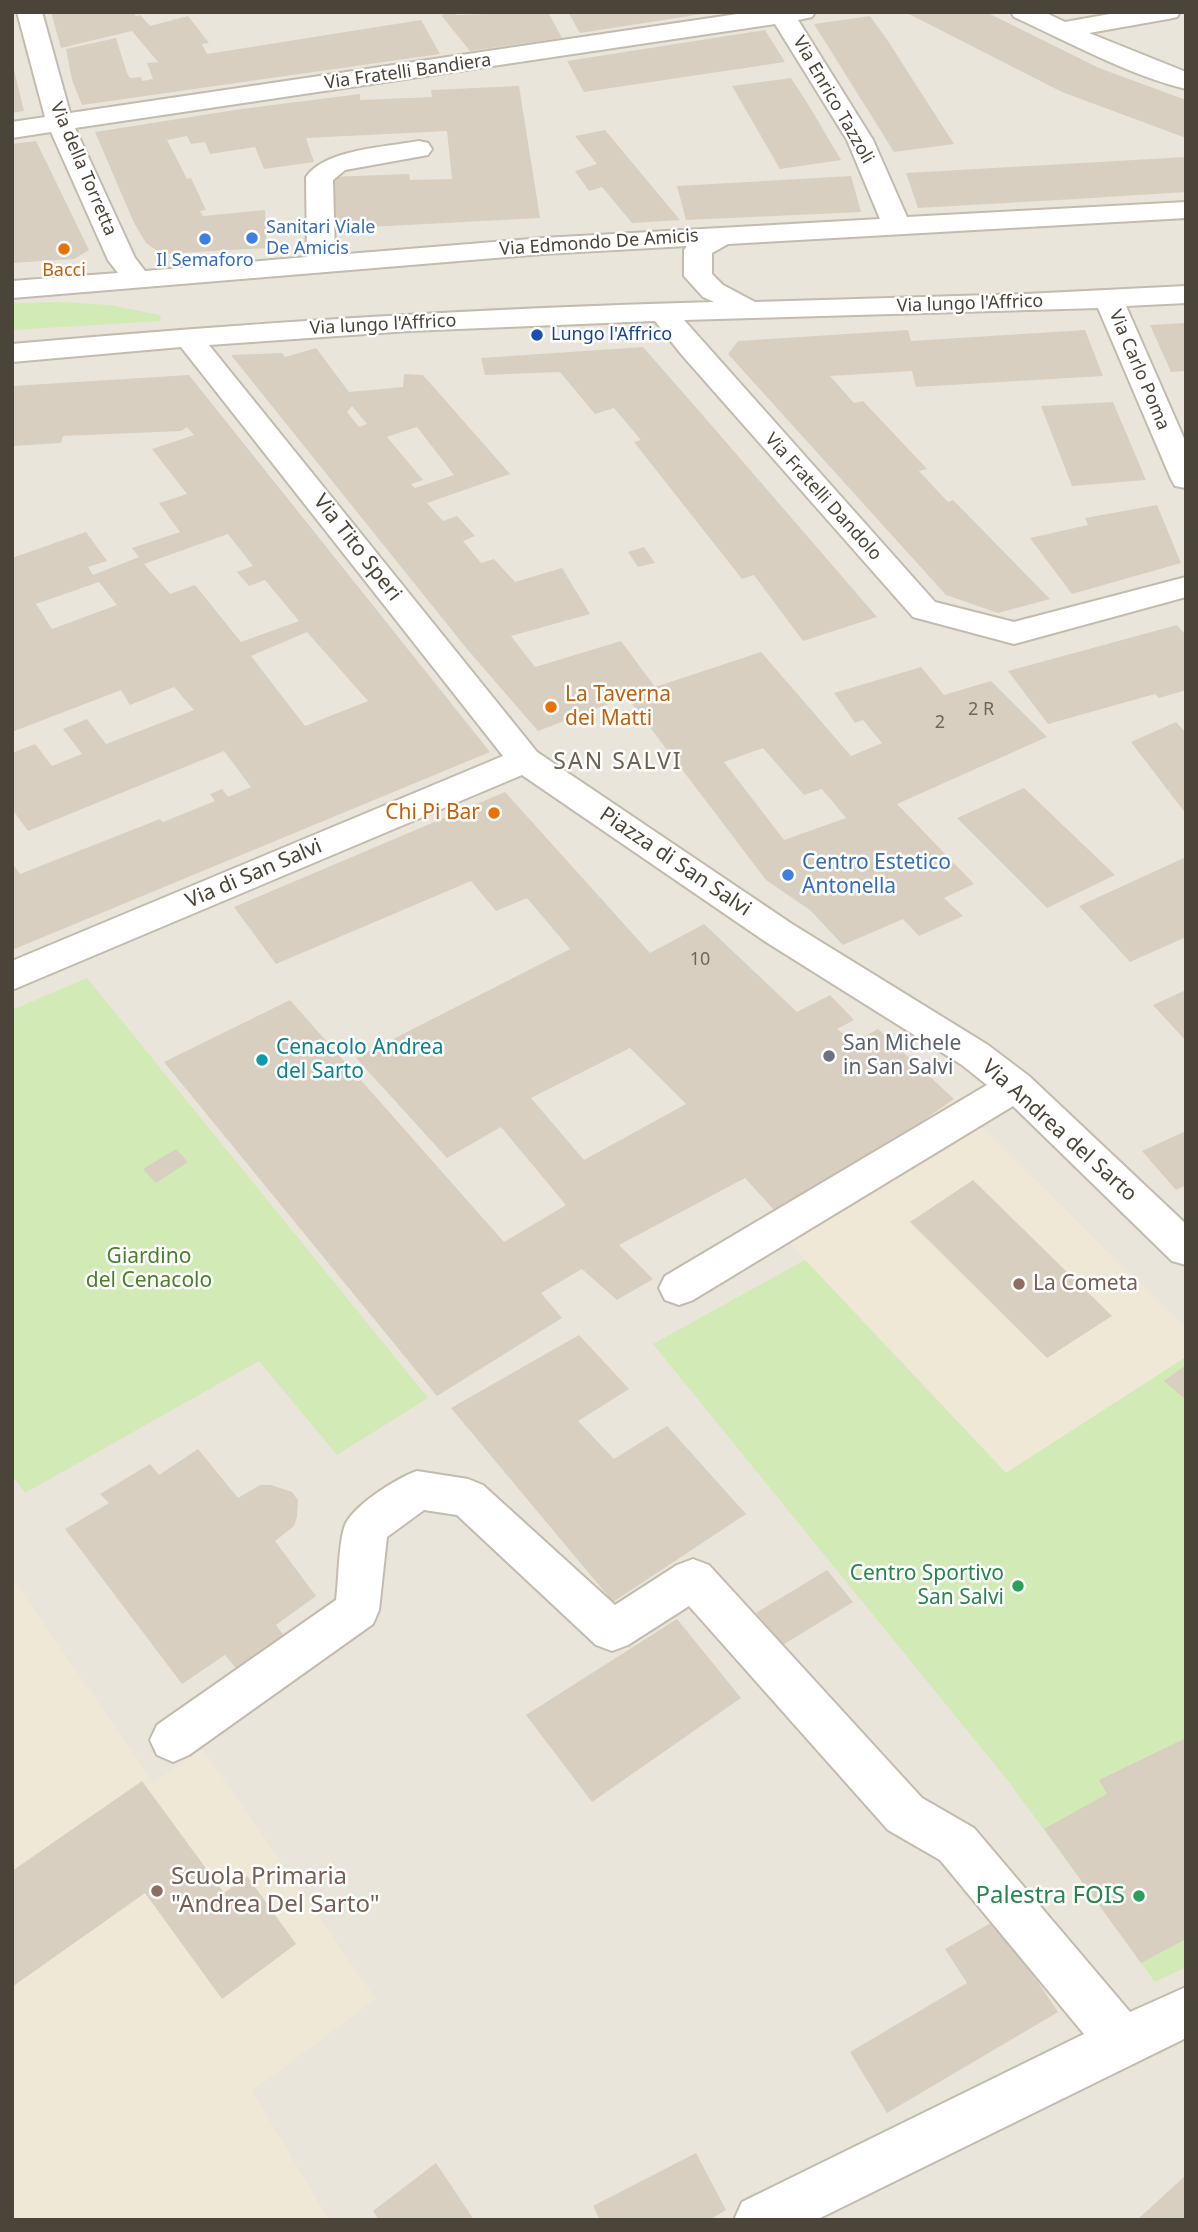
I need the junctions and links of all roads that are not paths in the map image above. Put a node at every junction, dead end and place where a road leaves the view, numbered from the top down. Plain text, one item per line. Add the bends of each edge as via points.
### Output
1 (29, 12) edge
2 (1023, 12) edge
3 (1168, 12) edge
4 (793, 14) edge
5 (1059, 30) junction
6 (1186, 81) edge
7 (60, 124) junction
8 (12, 130) edge
9 (419, 149) dead end
10 (1186, 210) edge
11 (896, 225) junction
12 (723, 234) junction
13 (321, 264) junction
14 (137, 279) junction
15 (12, 290) edge
16 (1186, 295) edge
17 (1109, 300) junction
18 (663, 312) junction
19 (754, 312) junction
20 (188, 337) junction
21 (12, 353) edge
22 (1186, 479) edge
23 (1186, 587) edge
24 (510, 766) junction
25 (12, 976) edge
26 (854, 980) joint
27 (1016, 1086) junction
28 (1186, 1249) edge
29 (679, 1288) dead end
30 (173, 1740) dead end
31 (1186, 2012) edge
32 (1122, 2041) junction
33 (760, 2220) edge

1 - 7 street, Via della Torretta
2 - 5 street
3 - 5 street
4 - 7 street, Via Fratelli Bandiera
4 - 11 street, Via Enrico Tazzoli via 860,139
5 - 6 street
7 - 8 street, Via Fratelli Bandiera
7 - 14 street, Via della Torretta via 122,260
9 - 13 street via 337,164 318,177
10 - 11 street, Via Edmondo De Amicis
11 - 12 street, Via Edmondo De Amicis
12 - 13 street, Via Edmondo De Amicis
12 - 19 street, Via lungo l'Affrico via 698,250 698,276 720,296
13 - 14 street, Via Edmondo De Amicis
14 - 15 street, Via Edmondo De Amicis
16 - 17 street, Via lungo l'Affrico
17 - 19 street, Via lungo l'Affrico
17 - 22 street, Via Carlo Poma
18 - 19 street, Via lungo l'Affrico
18 - 20 street, Via lungo l'Affrico
18 - 23 street, Via Fratelli Dandolo via 924,610 1014,633
20 - 21 street, Via lungo l'Affrico
20 - 24 street, Via Tito Speri
24 - 25 street, Via di San Salvi
24 - 26 street, Piazza di San Salvi
26 - 27 street, Via Andrea del Sarto
27 - 28 street, Via Andrea del Sarto
27 - 29 street
30 - 32 street via 357,1610 366,1528 417,1490 468,1498 612,1631 693,1579 905,1814 957,1844
31 - 32 street
32 - 33 street

